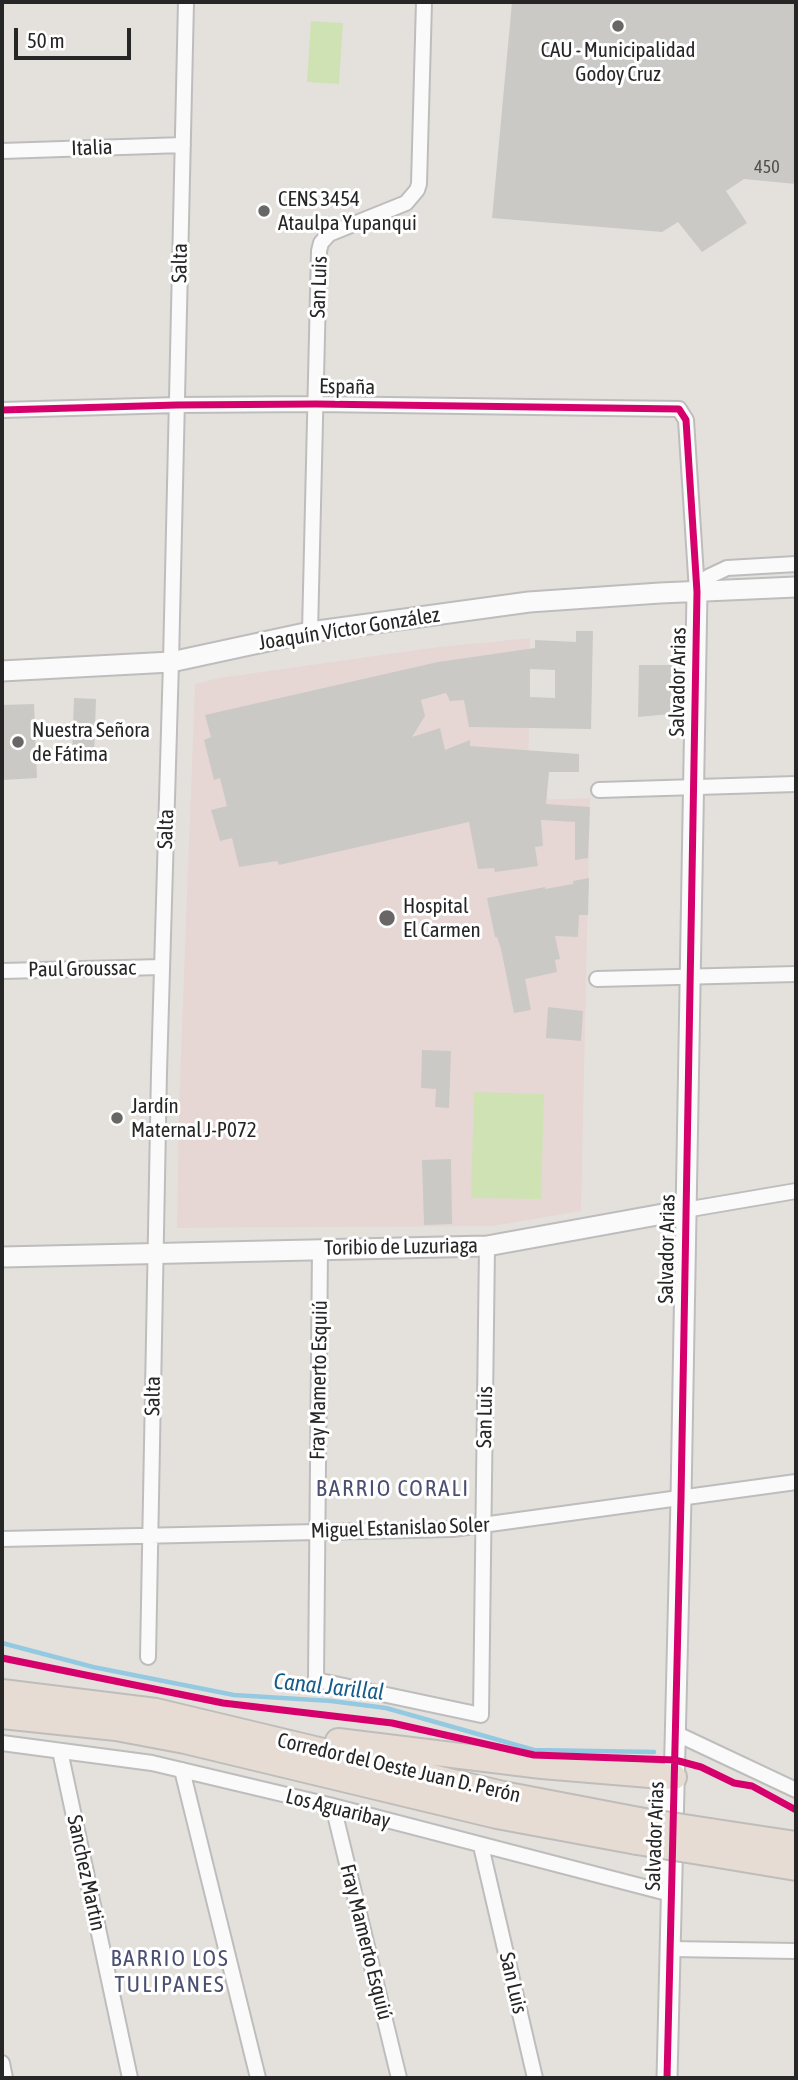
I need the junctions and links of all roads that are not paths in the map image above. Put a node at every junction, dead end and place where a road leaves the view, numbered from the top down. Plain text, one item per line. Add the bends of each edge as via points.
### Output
1 (186, 2) edge
2 (424, 2) edge
3 (183, 145) junction
4 (2, 151) edge
5 (316, 404) junction
6 (177, 405) junction
7 (2, 410) edge
8 (686, 420) joint
9 (796, 564) edge
10 (796, 587) edge
11 (697, 592) junction
12 (310, 632) junction
13 (172, 662) junction
14 (2, 671) edge
15 (796, 784) edge
16 (693, 788) junction
17 (599, 790) dead end
18 (162, 967) junction
19 (2, 971) edge
20 (796, 974) edge
21 (690, 978) junction
22 (597, 979) dead end
23 (796, 1191) edge
24 (685, 1210) junction
25 (487, 1246) junction
26 (320, 1249) junction
27 (156, 1253) junction
28 (2, 1257) edge
29 (796, 1482) edge
30 (681, 1498) junction
31 (484, 1526) junction
32 (317, 1531) junction
33 (150, 1536) junction
34 (2, 1539) edge
35 (148, 1657) dead end
36 (316, 1680) joint
37 (2, 1692) edge
38 (2, 1716) edge
39 (209, 1722) junction
40 (675, 1733) junction
41 (2, 1743) edge
42 (60, 1751) junction
43 (182, 1770) junction
44 (674, 1777) junction
45 (796, 1790) edge
46 (333, 1806) junction
47 (638, 1831) junction
48 (708, 1842) junction
49 (796, 1844) edge
50 (481, 1846) junction
51 (796, 1868) edge
52 (671, 1894) junction
53 (670, 1949) junction
54 (796, 1951) edge
55 (2, 2063) edge
56 (5, 2078) edge
57 (130, 2078) edge
58 (258, 2078) edge
59 (398, 2078) edge
60 (535, 2078) edge
61 (667, 2078) edge

1 - 3 street, Salta
2 - 5 street, San Luis via 419,184 407,203 332,232 321,243
3 - 4 street, Italia
3 - 6 street, Salta
5 - 6 street, España
5 - 8 street, España via 679,409
5 - 12 street, San Luis
6 - 7 street, España
6 - 13 street, Salta
8 - 11 street, Salvador Arias
9 - 11 street via 727,568 708,577
10 - 11 street, Joaquín Víctor González
11 - 12 street, Joaquín Víctor González via 529,602
11 - 16 street, Salvador Arias
12 - 13 street, Joaquín Víctor González
13 - 14 street, Joaquín Víctor González
13 - 18 street, Salta
15 - 16 street
16 - 17 street
16 - 21 street, Salvador Arias
18 - 19 street, Paul Groussac
18 - 27 street, Salta
20 - 21 street
21 - 22 street
21 - 24 street, Salvador Arias
23 - 24 street, Toribio de Luzuriaga
24 - 25 street, Toribio de Luzuriaga
24 - 30 street, Salvador Arias
25 - 26 street, Toribio de Luzuriaga
25 - 31 street, San Luis
26 - 27 street, Toribio de Luzuriaga
26 - 32 street, Fray Mamerto Esquiú
27 - 28 street, Toribio de Luzuriaga
27 - 33 street, Salta
29 - 30 street, Miguel Estanislao Soler
30 - 31 street, Miguel Estanislao Soler
30 - 40 street, Salvador Arias
31 - 32 street, Miguel Estanislao Soler
31 - 36 street, San Luis via 481,1715
32 - 33 street, Miguel Estanislao Soler
32 - 36 street, Fray Mamerto Esquiú
33 - 34 street, Miguel Estanislao Soler
33 - 35 street, Salta
37 - 39 highway, Corredor del Oeste Juan D. Perón via 138,1708
38 - 47 highway, Corredor del Oeste Juan D. Perón via 116,1728 185,1741 496,1816
39 - 44 highway via 542,1766
39 - 47 highway, Corredor del Oeste Juan D. Perón
40 - 44 street, Salvador Arias
40 - 45 street
41 - 42 street, Los Aguaribay
42 - 43 street, Los Aguaribay
42 - 57 street, Sanchez Martin
43 - 46 street, Los Aguaribay
43 - 58 street
44 - 52 street, Salvador Arias
46 - 50 street, Los Aguaribay
46 - 59 street, Fray Mamerto Esquiú
47 - 48 highway, Corredor del Oeste Juan D. Perón, bridge
48 - 49 highway, Corredor del Oeste Juan D. Perón
48 - 51 highway, Corredor del Oeste Juan D. Perón
50 - 52 street, Los Aguaribay
50 - 60 street, San Luis
52 - 53 street, Salvador Arias
53 - 54 street
53 - 61 street, Salvador Arias
55 - 56 street

